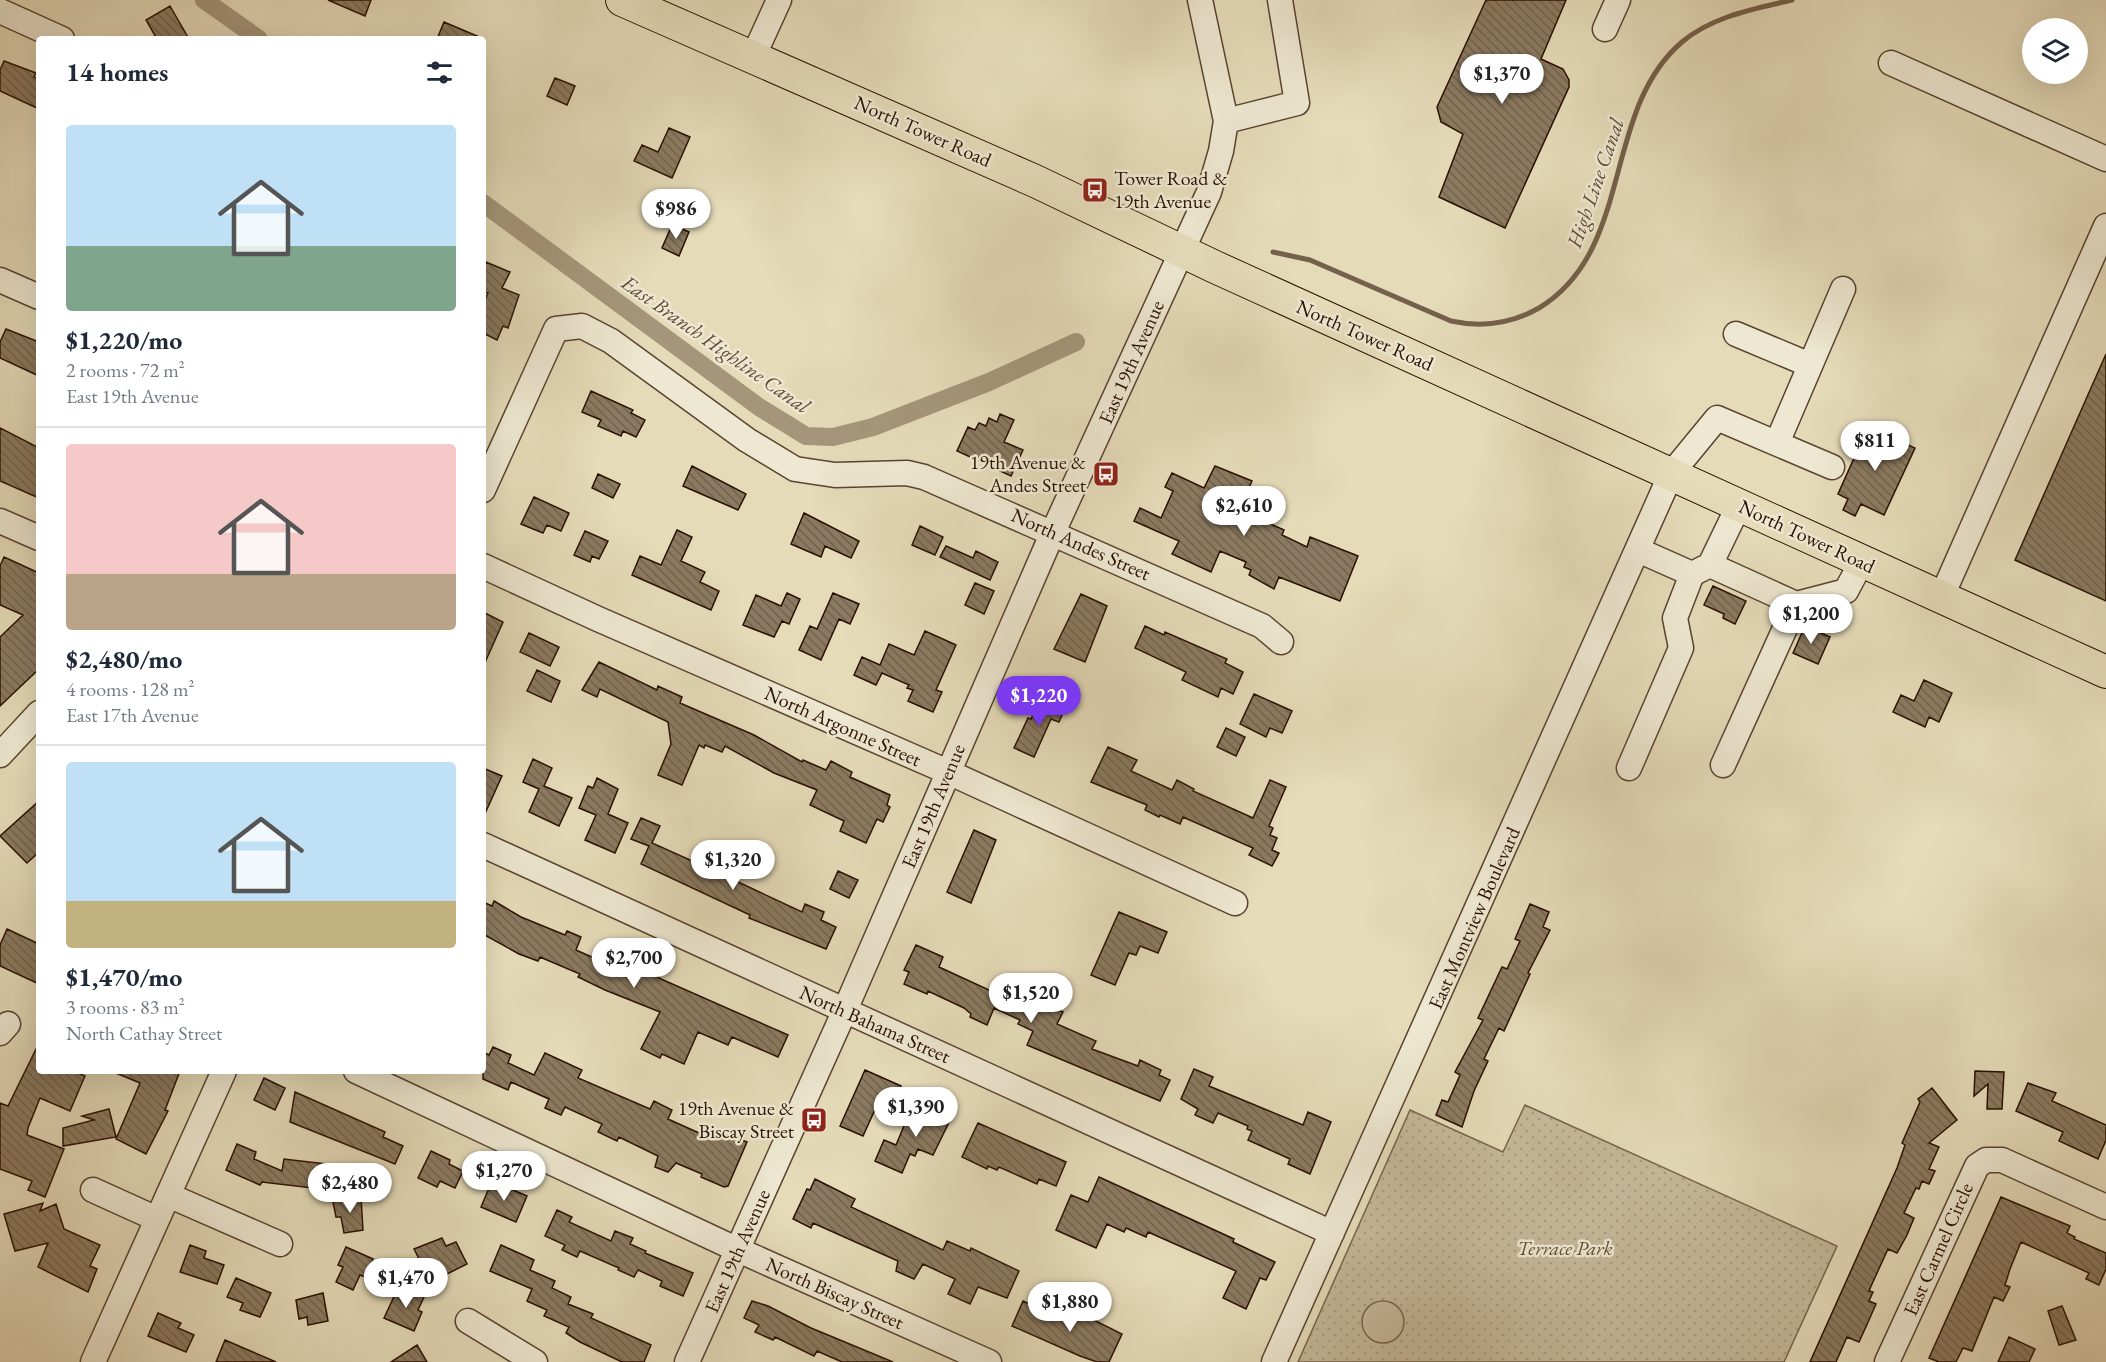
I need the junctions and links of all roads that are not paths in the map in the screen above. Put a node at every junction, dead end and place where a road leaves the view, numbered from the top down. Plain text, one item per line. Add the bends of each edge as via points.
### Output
1 (622, 0) edge
2 (778, 0) edge
3 (1200, 0) edge
4 (1280, 0) edge
5 (1618, 0) edge
6 (0, 11) edge
7 (1605, 29) dead end
8 (55, 36) edge
9 (754, 56) junction
10 (1891, 63) dead end
11 (1226, 122) junction
12 (2106, 159) edge
13 (2106, 226) edge
14 (1181, 251) junction
15 (0, 280) edge
16 (1843, 289) dead end
17 (36, 296) edge
18 (1736, 334) dead end
19 (1810, 365) junction
20 (1777, 443) junction
21 (1832, 467) dead end
22 (1671, 474) junction
23 (486, 483) edge
24 (1739, 504) junction
25 (0, 521) edge
26 (1053, 532) junction
27 (36, 537) edge
28 (1638, 550) junction
29 (1862, 561) junction
30 (486, 567) edge
31 (1701, 569) junction
32 (1941, 598) junction
33 (1796, 604) junction
34 (1281, 642) dead end
35 (2106, 672) edge
36 (36, 716) edge
37 (0, 754) edge
38 (1723, 765) dead end
39 (1629, 768) dead end
40 (948, 772) junction
41 (486, 846) edge
42 (1234, 903) dead end
43 (845, 1010) junction
44 (223, 1074) edge
45 (362, 1074) edge
46 (93, 1190) dead end
47 (168, 1195) junction
48 (2106, 1207) edge
49 (157, 1219) junction
50 (1332, 1233) junction
51 (280, 1244) dead end
52 (736, 1249) junction
53 (468, 1321) dead end
54 (95, 1361) edge
55 (535, 1362) edge
56 (687, 1362) edge
57 (989, 1362) edge
58 (1274, 1362) edge
59 (1887, 1362) edge

1 - 9 main road, North Tower Road
2 - 9 street
3 - 11 street
4 - 11 street via 1297,103
5 - 7 street
6 - 8 street
9 - 14 main road, North Tower Road
10 - 12 street
11 - 14 street, East 19th Avenue via 1209,192
13 - 32 street
14 - 22 main road, North Tower Road
14 - 26 street, East 19th Avenue
15 - 17 street
16 - 19 street
18 - 19 street
19 - 20 street
20 - 21 street
20 - 22 street, East Montview Boulevard via 1717,418
22 - 24 main road, North Tower Road
22 - 28 street, East Montview Boulevard
23 - 26 street, North Andes Street via 556,329 582,326 611,340 747,440 795,469 835,475 907,473 924,477
24 - 29 main road, North Tower Road
24 - 31 street
25 - 27 street
26 - 34 street, North Andes Street via 1262,626
26 - 40 street, East 19th Avenue
28 - 31 street
28 - 50 street, East Montview Boulevard
29 - 32 main road, North Tower Road
29 - 33 street via 1846,591
30 - 40 street, North Argonne Street
31 - 33 street
31 - 39 street via 1675,618 1681,648
32 - 35 main road, North Tower Road
33 - 38 street
36 - 37 street
40 - 42 street, North Argonne Street
40 - 43 street, East 19th Avenue
41 - 43 street, North Bahama Street
43 - 50 street, North Bahama Street
43 - 52 street, East 19th Avenue
44 - 47 street
45 - 52 street, North Biscay Street
46 - 49 street
47 - 49 street
47 - 51 street
48 - 59 street, East Carmel Circle via 2002,1160 1992,1159 1977,1167
49 - 54 street
50 - 58 street, East Montview Boulevard
52 - 56 street, East 19th Avenue
52 - 57 street, North Biscay Street
53 - 55 street

